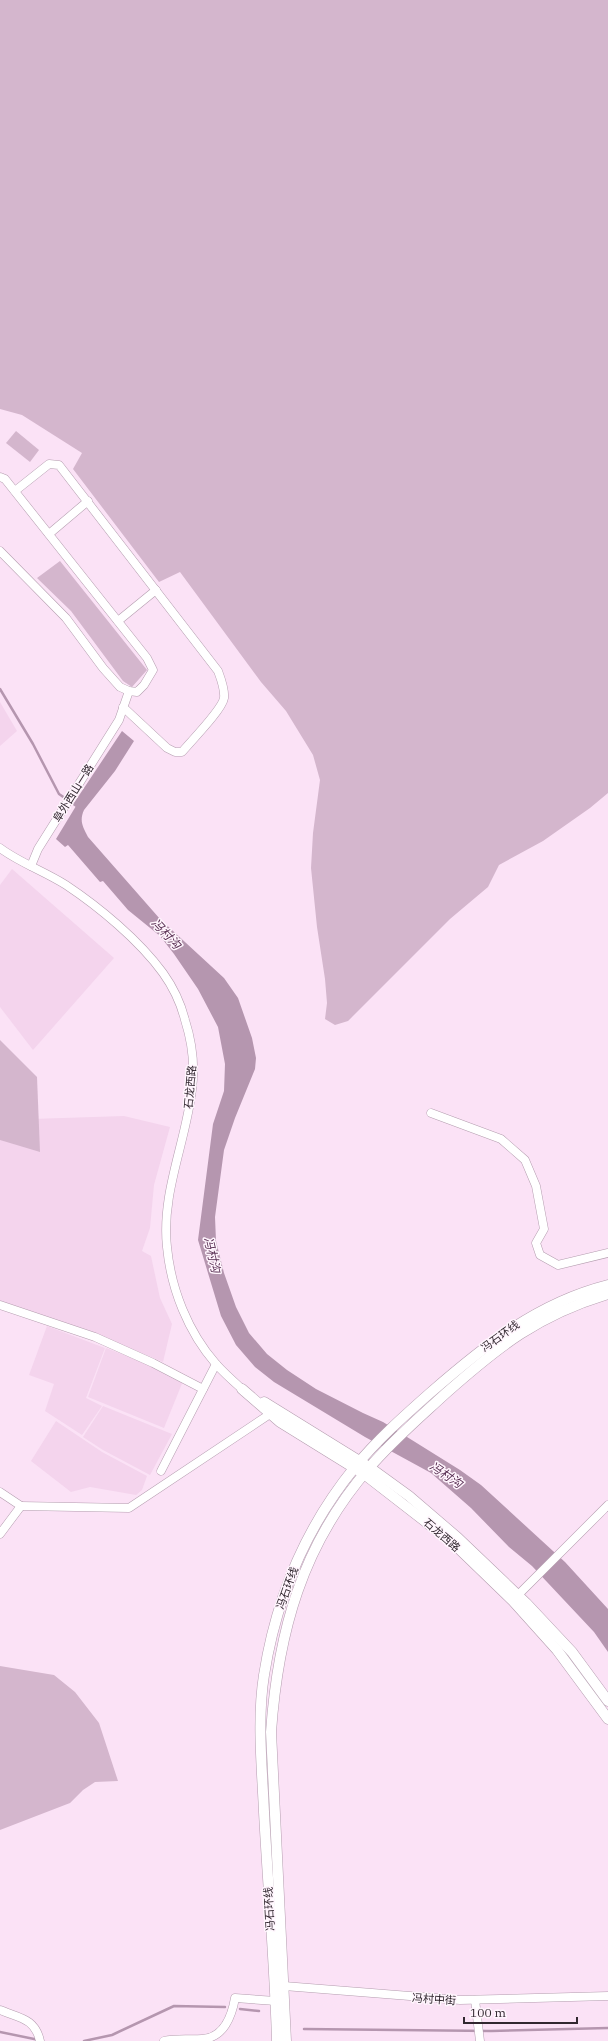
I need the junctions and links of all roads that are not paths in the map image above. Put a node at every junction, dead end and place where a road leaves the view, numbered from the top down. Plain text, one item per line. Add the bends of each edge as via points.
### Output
1 (0, 477) edge
2 (14, 491) junction
3 (88, 501) junction
4 (49, 534) junction
5 (0, 551) edge
6 (156, 590) junction
7 (118, 621) junction
8 (129, 691) junction
9 (124, 707) junction
10 (0, 848) edge
11 (31, 866) junction
12 (431, 1113) dead end
13 (608, 1253) edge
14 (608, 1285) edge
15 (608, 1294) edge
16 (0, 1306) edge
17 (216, 1364) junction
18 (203, 1388) junction
19 (242, 1389) junction
20 (270, 1414) junction
21 (357, 1465) junction
22 (367, 1470) junction
23 (161, 1471) dead end
24 (0, 1492) edge
25 (608, 1505) edge
26 (21, 1506) junction
27 (0, 1534) edge
28 (515, 1598) junction
29 (608, 1701) edge
30 (608, 1719) edge
31 (284, 1986) junction
32 (608, 1996) edge
33 (475, 2000) junction
34 (276, 2001) junction
35 (0, 2004) edge
36 (0, 2010) edge
37 (21, 2018) junction
38 (480, 2040) edge
39 (40, 2041) edge
40 (164, 2041) edge
41 (277, 2041) edge
42 (286, 2041) edge

1 - 2 street via 5,479
2 - 3 street via 49,464 59,466
2 - 4 street
3 - 4 street
3 - 6 street
4 - 7 street
5 - 8 street via 66,618 120,687
6 - 7 street
6 - 9 street via 218,671 224,698 218,710 182,752 174,752 167,748
7 - 8 street via 147,658 153,670 144,686 137,692
8 - 9 street, 阜外西山一路
9 - 11 street, 阜外西山一路 via 119,720 38,849
10 - 11 street, 石龙西路
11 - 17 street, 石龙西路 via 65,884 131,938 163,973 182,1010 191,1050 192,1088 172,1180 167,1247 179,1302 202,1346
12 - 13 street via 501,1138 525,1160 536,1186 544,1229 536,1243 540,1255 558,1265
14 - 21 main road, 冯石环线 via 560,1300 510,1328 466,1362 397,1422
15 - 22 main road, 冯石环线 via 547,1317 519,1334 478,1364 408,1428
16 - 18 street via 95,1337 153,1362
17 - 18 street
17 - 19 street, 石龙西路
18 - 23 street
19 - 20 main road, 石龙西路
19 - 21 main road, 石龙西路
20 - 21 main road, 石龙西路
20 - 26 street via 129,1508
21 - 22 main road, 石龙西路
21 - 34 main road, 冯石环线 via 318,1522 292,1570 280,1603 264,1676 261,1735
22 - 28 main road, 石龙西路
22 - 31 main road, 冯石环线 via 329,1524 304,1573 290,1611 278,1661 271,1732
24 - 26 street
25 - 28 street
26 - 27 street
28 - 29 main road, 石龙西路 via 572,1652
28 - 30 main road, 石龙西路
31 - 33 street, 冯村中街 via 352,1993
31 - 42 main road, 冯石环线
32 - 33 street, 冯村中街
33 - 38 street
34 - 40 street via 235,1998 232,2016 219,2032 204,2039
34 - 41 main road, 冯石环线
35 - 37 street
36 - 37 street
37 - 39 street via 31,2022 38,2032

